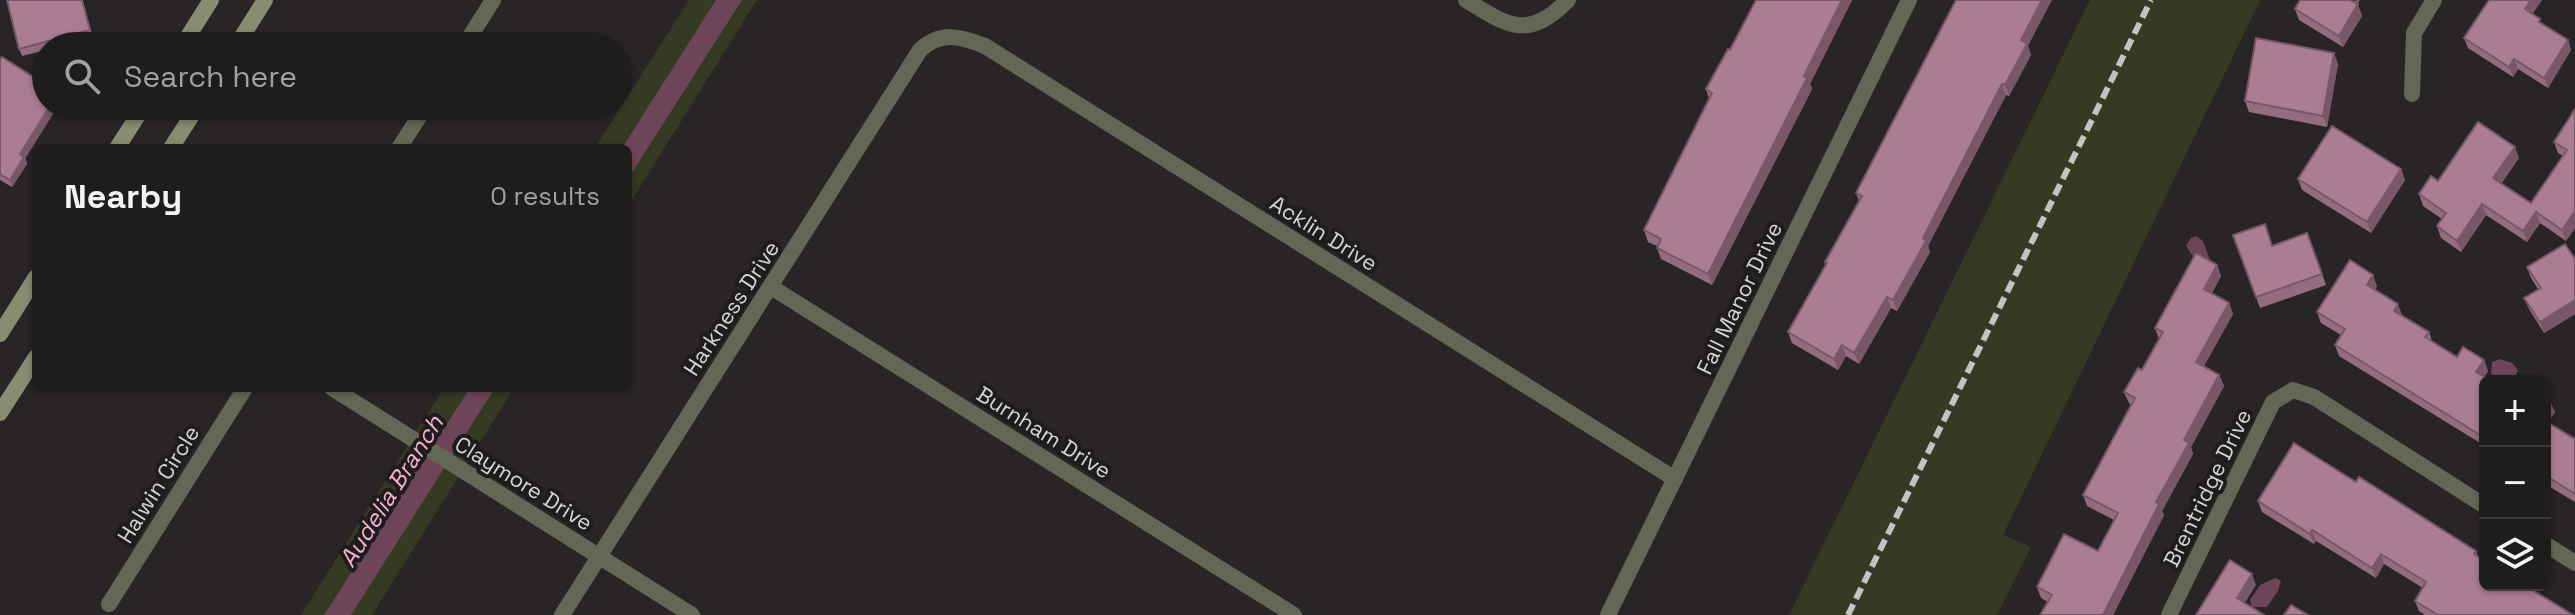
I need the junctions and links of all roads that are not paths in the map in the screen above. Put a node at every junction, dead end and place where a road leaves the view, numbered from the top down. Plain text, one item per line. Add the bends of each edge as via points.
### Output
1 (211, 0) edge
2 (265, 0) edge
3 (493, 0) edge
4 (1466, 0) edge
5 (1568, 0) edge
6 (1909, 0) edge
7 (2434, 0) edge
8 (191, 32) edge
9 (245, 32) edge
10 (473, 32) edge
11 (946, 37) joint
12 (2412, 94) dead end
13 (135, 120) edge
14 (189, 120) edge
15 (417, 120) edge
16 (120, 144) edge
17 (174, 144) edge
18 (402, 144) edge
19 (32, 283) edge
20 (771, 287) junction
21 (0, 334) edge
22 (32, 363) edge
23 (242, 392) edge
24 (338, 392) edge
25 (0, 413) edge
26 (1675, 479) junction
27 (2479, 502) edge
28 (2551, 548) edge
29 (600, 556) junction
30 (2575, 563) edge
31 (109, 604) dead end
32 (562, 615) edge
33 (692, 615) edge
34 (1294, 615) edge
35 (1608, 615) edge
36 (2169, 615) edge

1 - 8 main road
2 - 9 main road
3 - 10 street
4 - 5 street via 1516,26 1536,24
6 - 26 street, Fall Manor Drive
7 - 12 street via 2414,33
11 - 20 street, Harkness Drive via 920,50
11 - 26 street, Acklin Drive via 985,46
13 - 16 main road
14 - 17 main road
15 - 18 street
19 - 21 main road
20 - 29 street, Harkness Drive
20 - 34 street, Burnham Drive
22 - 25 main road
23 - 31 street, Halwin Circle
24 - 29 street, Claymore Drive
26 - 35 street, Fall Manor Drive
27 - 36 street, Brentridge Drive via 2314,397 2293,390 2273,402
28 - 30 street
29 - 32 street, Harkness Drive
29 - 33 street, Claymore Drive

